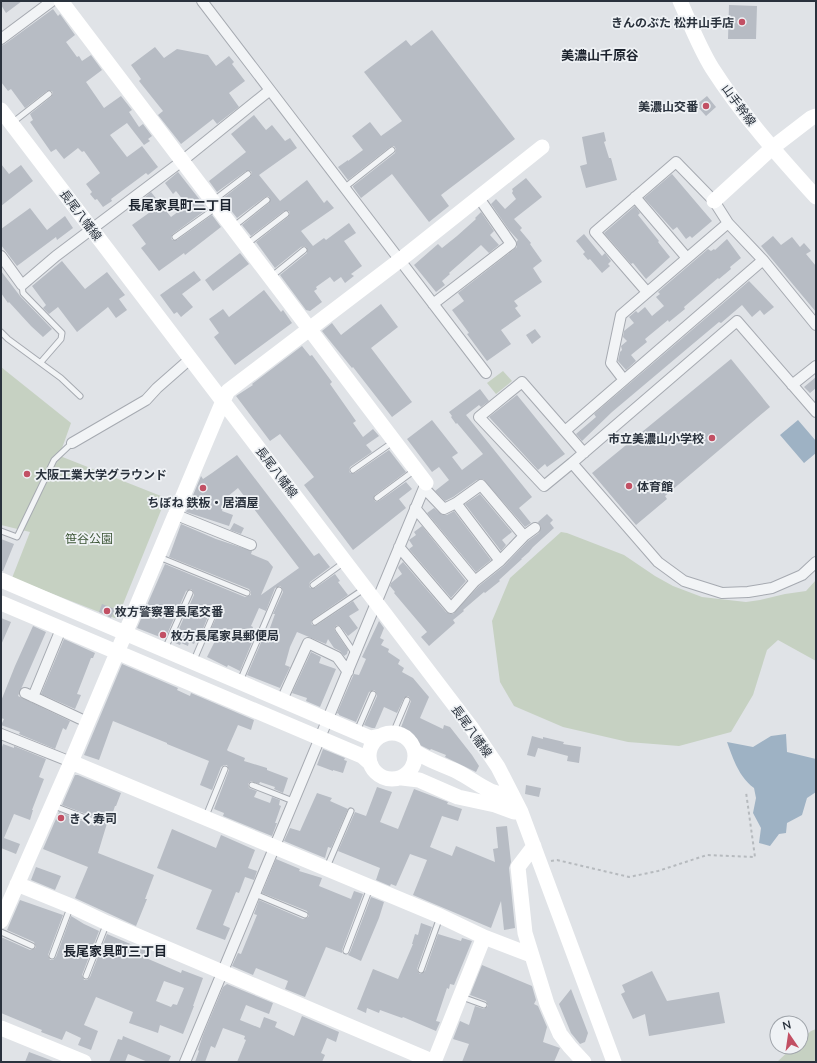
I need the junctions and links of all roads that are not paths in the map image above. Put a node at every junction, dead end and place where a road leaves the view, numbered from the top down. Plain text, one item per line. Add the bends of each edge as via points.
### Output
1 (52, 1) edge
2 (61, 1) edge
3 (202, 1) edge
4 (680, 1) edge
5 (1, 39) edge
6 (270, 90) junction
7 (49, 94) dead end
8 (1, 110) edge
9 (816, 116) edge
10 (11, 123) junction
11 (542, 147) dead end
12 (772, 148) junction
13 (392, 150) dead end
14 (182, 161) junction
15 (248, 174) dead end
16 (344, 188) junction
17 (635, 197) junction
18 (816, 197) edge
19 (479, 198) junction
20 (267, 200) dead end
21 (714, 201) junction
22 (215, 204) junction
23 (286, 214) dead end
24 (728, 223) junction
25 (232, 227) junction
26 (92, 230) junction
27 (175, 237) dead end
28 (245, 245) junction
29 (304, 250) dead end
30 (1, 256) edge
31 (687, 258) junction
32 (400, 260) junction
33 (763, 260) junction
34 (270, 277) junction
35 (22, 285) junction
36 (647, 292) junction
37 (434, 304) junction
38 (816, 324) edge
39 (310, 328) junction
40 (1, 332) edge
41 (190, 358) junction
42 (41, 362) junction
43 (816, 366) edge
44 (486, 374) dead end
45 (624, 380) junction
46 (792, 385) junction
47 (80, 396) dead end
48 (222, 401) junction
49 (816, 412) edge
50 (565, 431) junction
51 (394, 441) junction
52 (72, 443) joint
53 (584, 453) junction
54 (572, 463) junction
55 (353, 470) dead end
56 (416, 470) junction
57 (425, 485) junction
58 (377, 498) dead end
59 (456, 504) junction
60 (415, 508) junction
61 (174, 514) junction
62 (535, 528) dead end
63 (1, 531) edge
64 (524, 536) junction
65 (251, 545) dead end
66 (399, 547) junction
67 (157, 556) junction
68 (345, 561) junction
69 (500, 561) junction
70 (816, 562) edge
71 (1, 580) edge
72 (475, 582) junction
73 (313, 585) dead end
74 (365, 588) junction
75 (279, 590) dead end
76 (190, 593) dead end
77 (247, 593) dead end
78 (376, 602) junction
79 (1, 603) edge
80 (58, 605) junction
81 (214, 613) dead end
82 (315, 622) dead end
83 (55, 626) junction
84 (338, 629) dead end
85 (124, 633) junction
86 (165, 650) junction
87 (116, 652) junction
88 (355, 654) junction
89 (193, 662) junction
90 (348, 672) junction
91 (185, 681) junction
92 (240, 682) junction
93 (262, 692) junction
94 (373, 694) dead end
95 (282, 700) junction
96 (407, 700) dead end
97 (253, 710) junction
98 (328, 720) junction
99 (88, 722) junction
100 (357, 732) junction
101 (1, 734) edge
102 (386, 735) junction
103 (320, 738) junction
104 (416, 752) junction
105 (71, 762) junction
106 (370, 763) junction
107 (225, 769) dead end
108 (402, 778) junction
109 (252, 784) dead end
110 (512, 794) junction
111 (294, 801) junction
112 (52, 805) junction
113 (351, 811) dead end
114 (522, 812) junction
115 (205, 818) junction
116 (96, 822) dead end
117 (534, 846) junction
118 (274, 847) junction
119 (326, 869) junction
120 (17, 884) junction
121 (370, 887) junction
122 (255, 894) junction
123 (71, 906) junction
124 (304, 915) dead end
125 (440, 916) junction
126 (1, 921) edge
127 (107, 923) junction
128 (1, 932) edge
129 (484, 937) junction
130 (32, 946) dead end
131 (346, 951) dead end
132 (531, 955) junction
133 (52, 956) dead end
134 (421, 970) dead end
135 (222, 972) junction
136 (86, 976) dead end
137 (459, 996) junction
138 (484, 1005) dead end
139 (1, 1028) edge
140 (84, 1062) edge
141 (185, 1062) edge
142 (434, 1062) edge
143 (584, 1062) edge
144 (614, 1062) edge

1 - 5 street
2 - 14 street
3 - 6 street
4 - 12 street, 山手幹線 via 712,68
6 - 14 street
6 - 16 street
7 - 10 lane
8 - 10 street, 長尾八幡線
9 - 12 street
10 - 26 street, 長尾八幡線
11 - 19 street
12 - 18 street, 山手幹線
12 - 21 street
13 - 16 lane
14 - 22 street
14 - 26 street
15 - 22 lane
16 - 32 street
17 - 21 street via 676,162
17 - 31 street
17 - 36 street via 594,232
19 - 32 street
19 - 37 street via 511,244
20 - 25 lane
21 - 24 street
22 - 25 street
22 - 27 lane
23 - 28 lane
24 - 31 street
24 - 33 street
25 - 28 street
26 - 35 street
26 - 41 street, 長尾八幡線
28 - 34 street
29 - 34 lane
30 - 35 street
31 - 36 street
32 - 37 street
32 - 39 street
33 - 38 street
33 - 45 street
34 - 39 street
35 - 42 lane via 23,293 62,333
36 - 45 street via 621,315 611,363
37 - 44 street
39 - 48 street via 228,391
39 - 51 street
40 - 42 lane
41 - 48 street, 長尾八幡線
41 - 52 street via 146,400
42 - 47 lane
43 - 46 street
45 - 50 street
46 - 49 street
46 - 53 street via 736,321
48 - 61 street
48 - 68 street, 長尾八幡線
50 - 53 street
50 - 54 street via 522,382 479,417 544,486
51 - 55 lane
51 - 56 street
52 - 63 lane via 54,460 17,537
53 - 54 street
54 - 70 street via 658,562 684,581 722,593 748,592 784,583 802,575
56 - 57 street
56 - 58 lane
57 - 59 street via 444,509
57 - 60 street
59 - 64 street via 481,485
59 - 69 street
60 - 66 street
60 - 72 street
61 - 65 street
61 - 67 street
62 - 64 street
64 - 69 street
66 - 72 street via 451,608
66 - 78 street
67 - 77 lane
67 - 85 street
68 - 73 lane
68 - 74 street, 長尾八幡線
69 - 72 street
71 - 80 street
74 - 78 street, 長尾八幡線
74 - 82 lane
75 - 92 lane
76 - 86 lane
78 - 88 street
78 - 110 street, 長尾八幡線 via 470,727 498,767
79 - 83 street
80 - 83 street
80 - 85 street
81 - 89 lane
83 - 87 street
83 - 99 street via 29,695
84 - 88 lane
85 - 86 street
85 - 87 street
86 - 89 street
87 - 91 street
87 - 99 street
88 - 90 street
89 - 91 street
89 - 92 street
90 - 95 street via 337,657 308,644
90 - 98 street
91 - 97 street
92 - 93 street
93 - 95 street
93 - 97 street
94 - 100 lane
95 - 98 street
96 - 102 lane
97 - 103 street
98 - 100 street
98 - 103 street
99 - 105 street
100 - 102 street via 370,738
101 - 105 street
102 - 104 street via 402,735 413,745
102 - 106 street via 374,741 369,756
103 - 106 street via 362,756
103 - 111 street
104 - 108 street via 414,767
104 - 110 street via 492,792 504,796
105 - 112 street
105 - 115 street
106 - 108 street via 376,773 387,779
107 - 115 lane
108 - 114 street via 419,780 458,797
109 - 111 lane
110 - 114 street, 長尾八幡線
111 - 118 street
112 - 116 lane
112 - 120 street
113 - 119 lane
114 - 117 street, 長尾八幡線
115 - 118 street
117 - 132 street via 518,867 525,933
117 - 144 street, 長尾八幡線
118 - 119 street
118 - 122 street
119 - 121 street
120 - 123 street
120 - 126 street
121 - 125 street
121 - 131 lane
122 - 124 lane
122 - 135 street
123 - 127 street
123 - 133 lane
125 - 129 street
125 - 134 lane
127 - 135 street
127 - 136 lane
128 - 130 lane
129 - 132 street
129 - 137 street
132 - 143 street via 560,1034
135 - 141 street
135 - 142 street
137 - 138 lane
137 - 142 street
139 - 140 street

